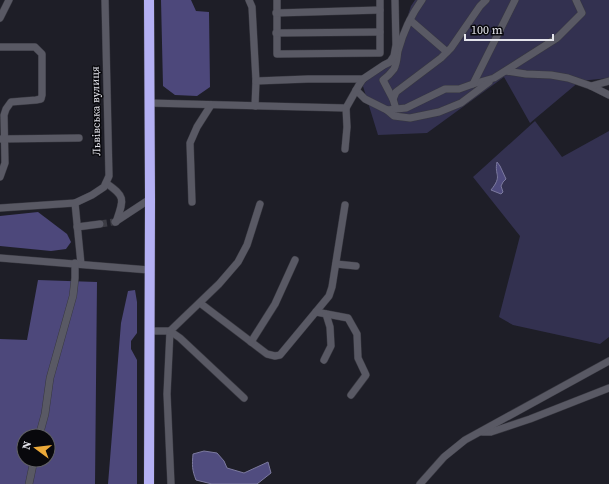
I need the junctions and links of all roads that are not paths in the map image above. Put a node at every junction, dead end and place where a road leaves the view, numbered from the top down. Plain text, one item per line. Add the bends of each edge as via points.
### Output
1 (9, 0) edge
2 (105, 0) edge
3 (149, 0) edge
4 (249, 0) edge
5 (277, 0) edge
6 (380, 0) edge
7 (395, 0) edge
8 (422, 0) edge
9 (486, 0) edge
10 (515, 0) edge
11 (576, 0) edge
12 (380, 10) junction
13 (276, 13) junction
14 (0, 18) edge
15 (410, 20) junction
16 (380, 32) junction
17 (276, 33) junction
18 (0, 47) edge
19 (447, 52) junction
20 (506, 70) junction
21 (494, 78) junction
22 (363, 79) junction
23 (256, 81) junction
24 (609, 81) edge
25 (473, 84) junction
26 (591, 86) junction
27 (356, 90) junction
28 (609, 95) edge
29 (393, 99) junction
30 (148, 103) junction
31 (211, 105) junction
32 (256, 106) junction
33 (346, 108) junction
34 (396, 109) junction
35 (387, 110) junction
36 (79, 138) dead end
37 (2, 139) edge
38 (345, 149) dead end
39 (0, 177) edge
40 (106, 183) junction
41 (150, 199) junction
42 (192, 202) dead end
43 (75, 203) junction
44 (260, 204) dead end
45 (345, 205) dead end
46 (0, 208) edge
47 (100, 224) tunnel mouth
48 (78, 227) junction
49 (0, 258) edge
50 (295, 260) dead end
51 (78, 264) junction
52 (336, 264) junction
53 (356, 266) dead end
54 (149, 270) junction
55 (200, 302) junction
56 (316, 312) junction
57 (326, 314) junction
58 (149, 331) junction
59 (170, 331) junction
60 (251, 342) junction
61 (324, 360) dead end
62 (609, 361) edge
63 (609, 388) edge
64 (351, 395) dead end
65 (244, 398) dead end
66 (41, 428) edge
67 (479, 432) junction
68 (32, 468) edge
69 (29, 484) edge
70 (149, 484) edge
71 (171, 484) edge
72 (420, 484) edge

1 - 14 street
2 - 40 street, Львівська вулиця via 108,176
3 - 30 highway
4 - 23 street via 252,7
5 - 13 street
6 - 12 street
7 - 22 street via 394,56 390,62
8 - 15 street
9 - 19 street
10 - 25 street
11 - 20 street via 582,13 557,38
12 - 13 street
12 - 16 street
13 - 17 street
15 - 19 street
15 - 29 street via 394,68 383,80
16 - 17 street
16 - 17 street via 380,53 277,54
18 - 37 street via 35,47 42,54 41,99 11,102 4,115
19 - 29 street via 396,92
20 - 21 street
20 - 26 street via 568,78
21 - 25 street
21 - 35 street via 461,104 439,112 410,118 394,116
22 - 23 street
22 - 27 street
23 - 32 street
24 - 26 street
25 - 34 street via 459,89 445,89 406,108
26 - 28 street
27 - 33 street
27 - 35 street via 365,99
29 - 34 street
30 - 31 street
30 - 41 highway
31 - 32 street
31 - 42 street via 190,143
32 - 33 street
33 - 38 street
34 - 35 street
36 - 37 street
37 - 39 street via 5,164
40 - 41 street via 120,194 122,201 115,222
40 - 43 street via 92,195
41 - 54 highway
43 - 46 street
43 - 48 street
44 - 55 street via 247,245 238,262
45 - 52 street
47 - 48 street
48 - 51 street
49 - 51 street
50 - 60 street via 275,304
51 - 54 street
51 - 66 street via 73,296 50,378
52 - 53 street
52 - 56 street via 329,296
54 - 58 highway
55 - 59 street
55 - 60 street
56 - 57 street
56 - 60 street via 280,355 267,354
57 - 61 street via 331,346
57 - 64 street via 348,318 357,334 358,358 366,375
58 - 59 street
58 - 70 highway
59 - 65 street
59 - 71 street via 167,394
62 - 67 street
63 - 67 street via 530,419 491,432
67 - 72 street via 444,458
68 - 69 street

